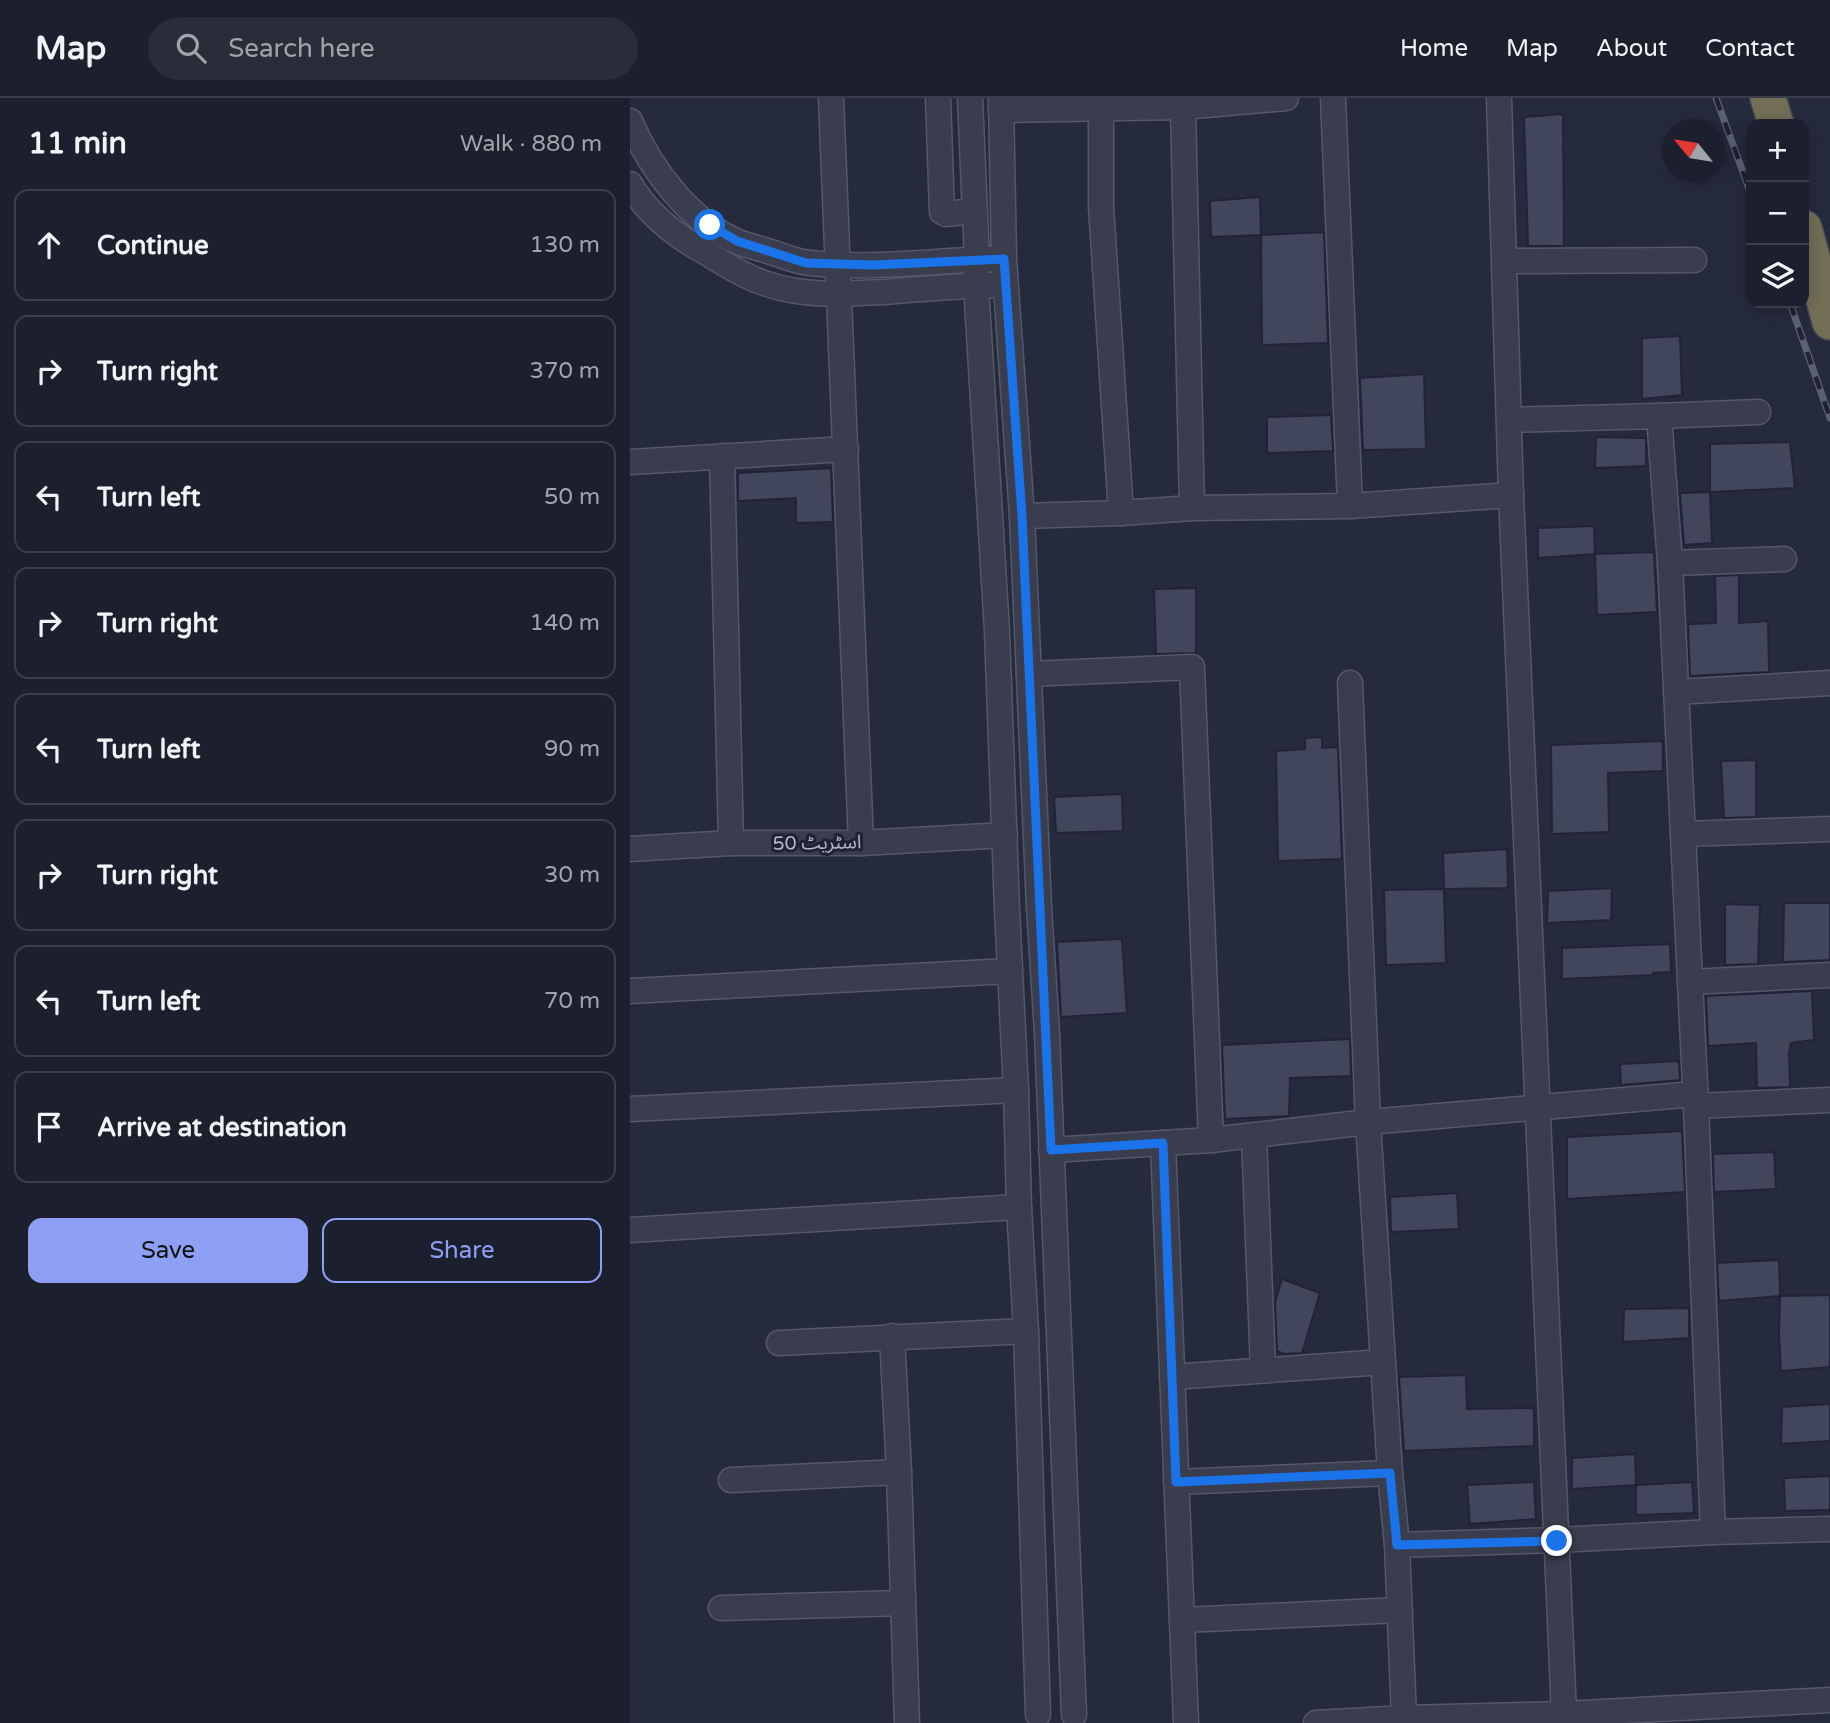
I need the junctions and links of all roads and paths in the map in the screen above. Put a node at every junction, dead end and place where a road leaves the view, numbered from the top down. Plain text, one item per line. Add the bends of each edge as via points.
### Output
1 (831, 98) edge
2 (938, 98) edge
3 (970, 98) edge
4 (1286, 98) edge
5 (1333, 98) edge
6 (1499, 98) edge
7 (1768, 98) edge
8 (1001, 104) edge
9 (1182, 107) junction
10 (1101, 108) junction
11 (1774, 119) edge
12 (630, 121) edge
13 (630, 184) edge
14 (974, 211) junction
15 (1814, 240) edge
16 (1004, 259) junction
17 (977, 260) junction
18 (1694, 260) dead end
19 (1505, 261) junction
20 (839, 265) junction
21 (976, 285) junction
22 (1006, 285) junction
23 (839, 295) junction
24 (1830, 322) edge
25 (1758, 412) dead end
26 (1658, 416) junction
27 (1509, 420) junction
28 (846, 449) junction
29 (722, 456) junction
30 (630, 462) edge
31 (1511, 495) junction
32 (1350, 506) junction
33 (1192, 508) junction
34 (1121, 513) junction
35 (1022, 516) junction
36 (1783, 559) dead end
37 (1670, 563) junction
38 (1029, 674) junction
39 (1350, 683) dead end
40 (1830, 683) edge
41 (1676, 692) junction
42 (1830, 829) edge
43 (1683, 834) junction
44 (1004, 835) junction
45 (731, 843) junction
46 (861, 843) junction
47 (630, 849) edge
48 (1039, 907) junction
49 (1006, 910) junction
50 (1009, 971) junction
51 (1830, 975) edge
52 (1690, 982) junction
53 (630, 991) edge
54 (1016, 1090) junction
55 (1695, 1100) junction
56 (1830, 1100) edge
57 (1536, 1107) junction
58 (630, 1109) edge
59 (1368, 1122) junction
60 (1254, 1136) junction
61 (1211, 1140) junction
62 (1163, 1143) junction
63 (1051, 1150) junction
64 (1019, 1207) junction
65 (630, 1230) edge
66 (1026, 1331) junction
67 (892, 1336) junction
68 (779, 1343) dead end
69 (1383, 1362) junction
70 (1262, 1370) junction
71 (1172, 1377) junction
72 (899, 1472) junction
73 (1390, 1473) junction
74 (731, 1480) dead end
75 (1176, 1482) junction
76 (1830, 1529) edge
77 (1713, 1532) junction
78 (1557, 1541) junction
79 (1397, 1545) junction
80 (903, 1603) junction
81 (721, 1608) dead end
82 (1400, 1610) junction
83 (1182, 1620) junction
84 (1830, 1700) edge
85 (1564, 1714) junction
86 (1404, 1718) junction
87 (1032, 1719) edge
88 (1079, 1719) edge
89 (907, 1723) edge
90 (1186, 1723) edge
91 (1316, 1723) edge

1 - 20 street
2 - 14 street via 942,212
3 - 14 street
4 - 9 street
5 - 32 street
6 - 19 street
7 - 11 highway
8 - 10 street
8 - 16 street
9 - 10 street
9 - 33 street
10 - 34 street via 1101,206
12 - 20 street via 665,181 710,225 737,241 806,263
13 - 23 street via 652,214 673,231 744,274 803,293
14 - 17 street
15 - 24 highway
16 - 17 street
16 - 22 street
17 - 20 street
17 - 21 street
18 - 19 street
19 - 27 street
20 - 23 street
21 - 22 street
21 - 23 street
21 - 44 street
22 - 35 street
23 - 28 street
25 - 26 street
26 - 27 street
26 - 37 street
27 - 31 street
28 - 29 street
28 - 46 street
29 - 30 street
29 - 45 street
31 - 32 street
31 - 57 street
32 - 33 street
33 - 34 street
34 - 35 street
35 - 38 street
36 - 37 street
37 - 41 street
38 - 48 street
38 - 61 street via 1192,667
39 - 59 street
40 - 41 street
41 - 43 street
42 - 43 street
43 - 52 street
44 - 46 street, اسٹریٹ 50
44 - 49 street
45 - 46 street, اسٹریٹ 50
45 - 47 street, اسٹریٹ 50
48 - 49 street
48 - 63 street
49 - 50 street
50 - 53 street
50 - 54 street
51 - 52 street
52 - 55 street
54 - 58 street
54 - 64 street
55 - 56 street
55 - 57 street
55 - 77 street
57 - 59 street
57 - 78 street
59 - 60 street
59 - 69 street
60 - 61 street
60 - 70 street
61 - 62 street
62 - 63 street
62 - 71 street
63 - 88 street
64 - 65 street
64 - 66 street
66 - 67 street
66 - 87 street
67 - 68 street
67 - 72 street
69 - 70 street
69 - 73 street
70 - 71 street
71 - 75 street
72 - 74 street
72 - 80 street
73 - 75 street
73 - 79 street
75 - 83 street
76 - 77 street
77 - 78 street
78 - 79 street
78 - 85 street
79 - 82 street
80 - 81 street
80 - 89 street
82 - 83 street
82 - 86 street
83 - 90 street
84 - 85 street
85 - 86 street
86 - 91 street
87 - 88 street via 1056,1710

